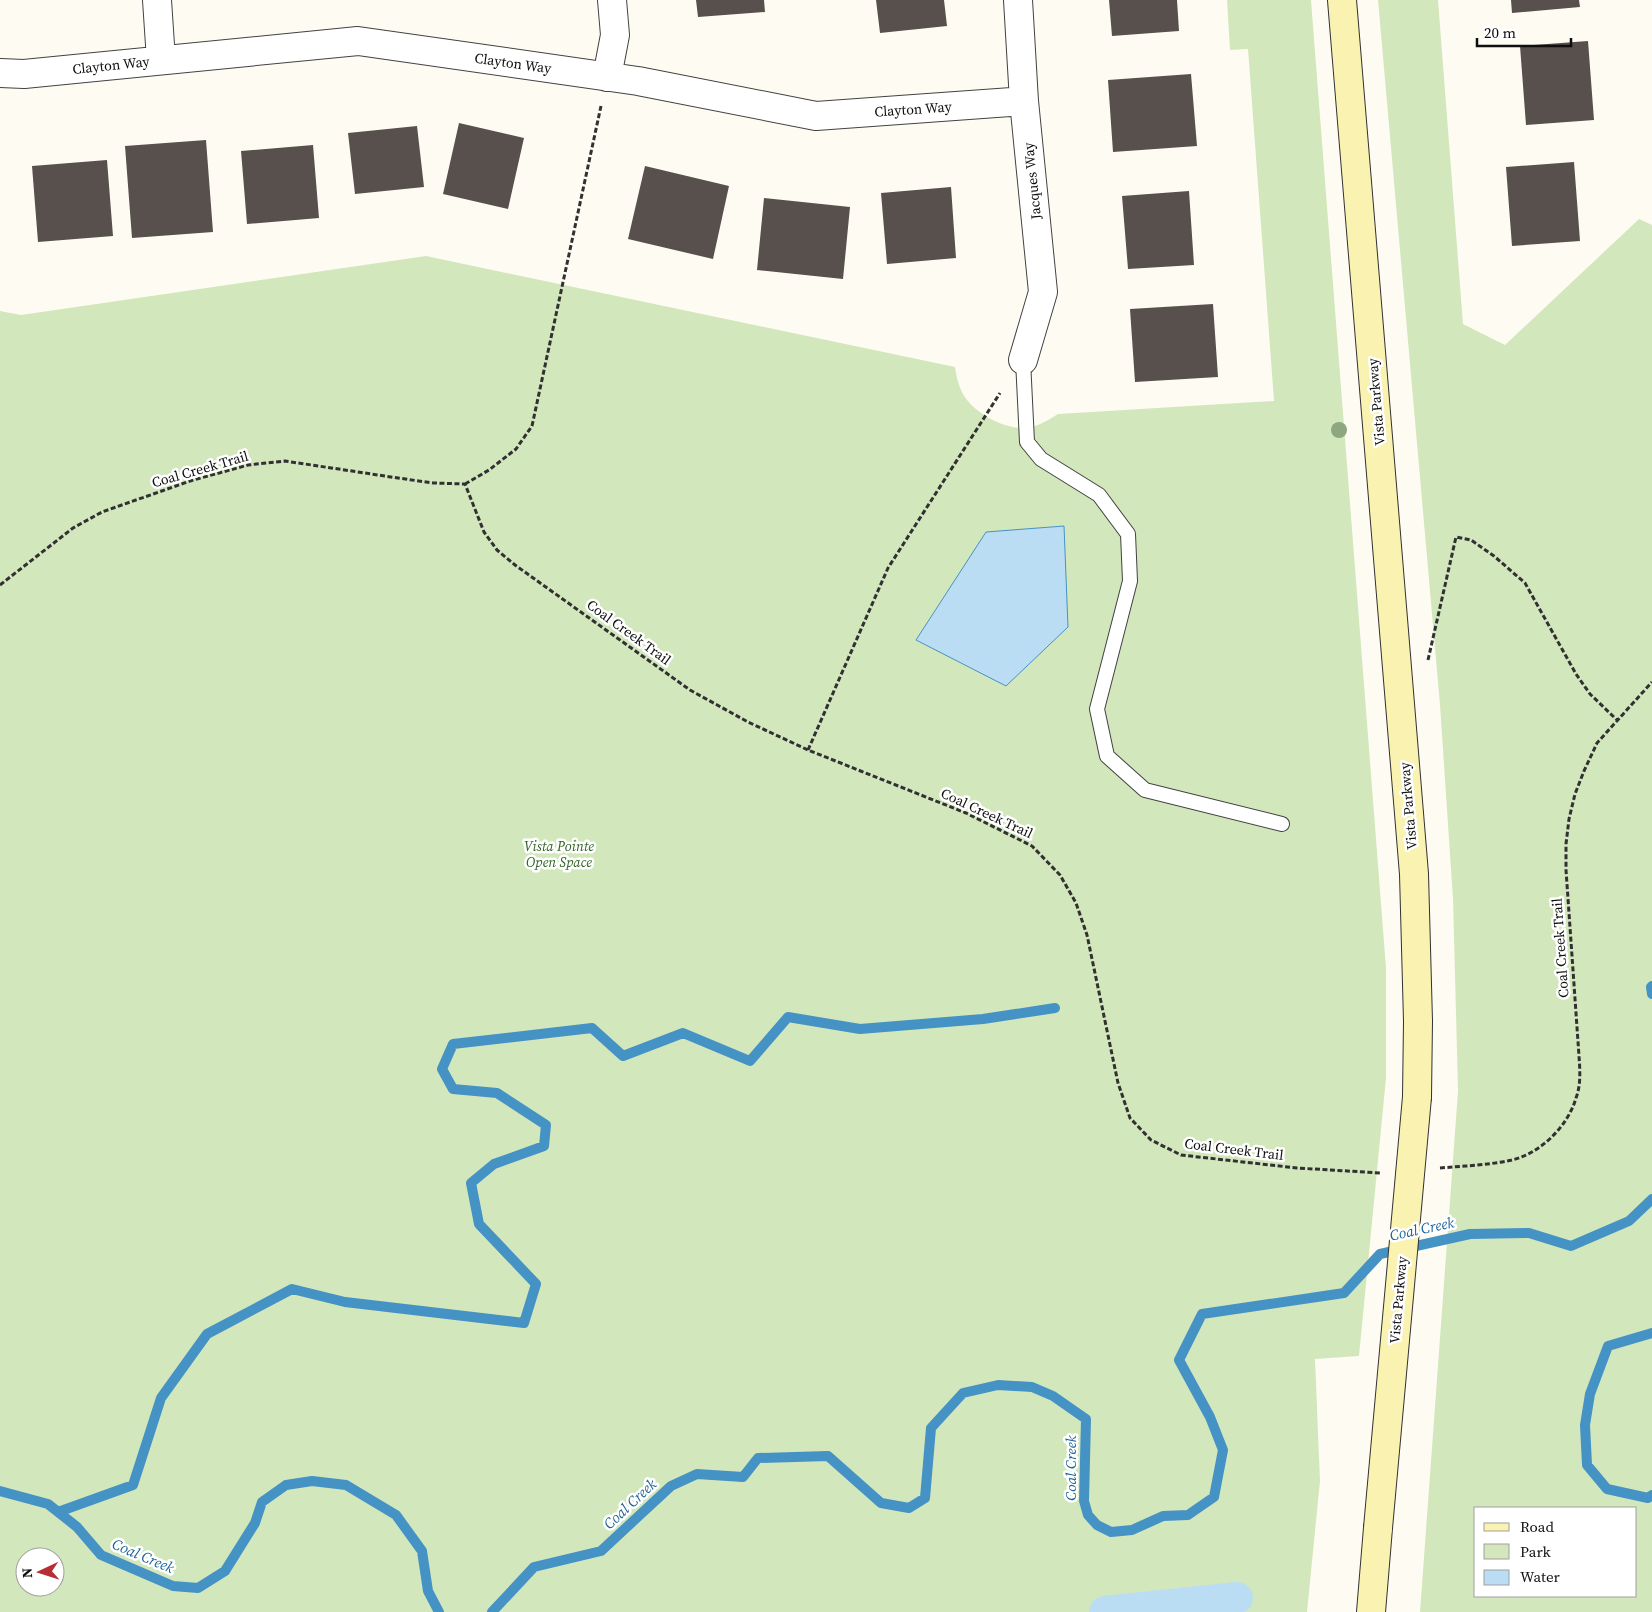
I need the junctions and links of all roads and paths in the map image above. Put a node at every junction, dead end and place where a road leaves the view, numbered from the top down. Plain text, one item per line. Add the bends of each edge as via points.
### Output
1 (156, 0) edge
2 (612, 0) edge
3 (1018, 0) edge
4 (1342, 0) edge
5 (161, 60) junction
6 (0, 73) edge
7 (606, 77) junction
8 (1024, 101) junction
9 (600, 107) dead end
10 (1023, 360) joint
11 (985, 415) dead end
12 (465, 484) junction
13 (0, 585) edge
14 (1427, 666) dead end
15 (1652, 682) edge
16 (1617, 720) junction
17 (808, 750) junction
18 (1282, 824) dead end
19 (1437, 1168) dead end
20 (1388, 1173) dead end
21 (1370, 1612) edge

1 - 5 street
2 - 7 street via 615,35
3 - 8 street, Jacques Way
4 - 21 street, Vista Parkway, bridge via 1414,874 1418,1021 1417,1097
5 - 6 street, Clayton Way via 24,74
5 - 7 street, Clayton Way via 358,41
7 - 8 street, Clayton Way via 816,116
8 - 10 street, Jacques Way via 1043,292
9 - 12 path via 532,426 516,449
10 - 18 lane via 1027,442 1041,459 1099,495 1128,534 1130,582 1098,709 1106,756 1145,790
11 - 17 path via 888,568
12 - 13 path, Coal Creek Trail via 433,483 285,461 248,465 190,481 102,512 73,528
12 - 17 path, Coal Creek Trail via 484,532 497,550 515,565 690,690
14 - 16 path via 1456,537 1471,540 1525,583 1576,674 1590,694
15 - 16 path, Coal Creek Trail
16 - 19 path, Coal Creek Trail via 1597,743 1584,772 1575,794 1566,844 1580,1056 1577,1098 1567,1119 1550,1139 1533,1151 1514,1159
17 - 20 path, Coal Creek Trail via 966,814 1016,838 1032,846 1060,875 1076,903 1086,935 1121,1092 1130,1118 1151,1140 1181,1155 1297,1168

